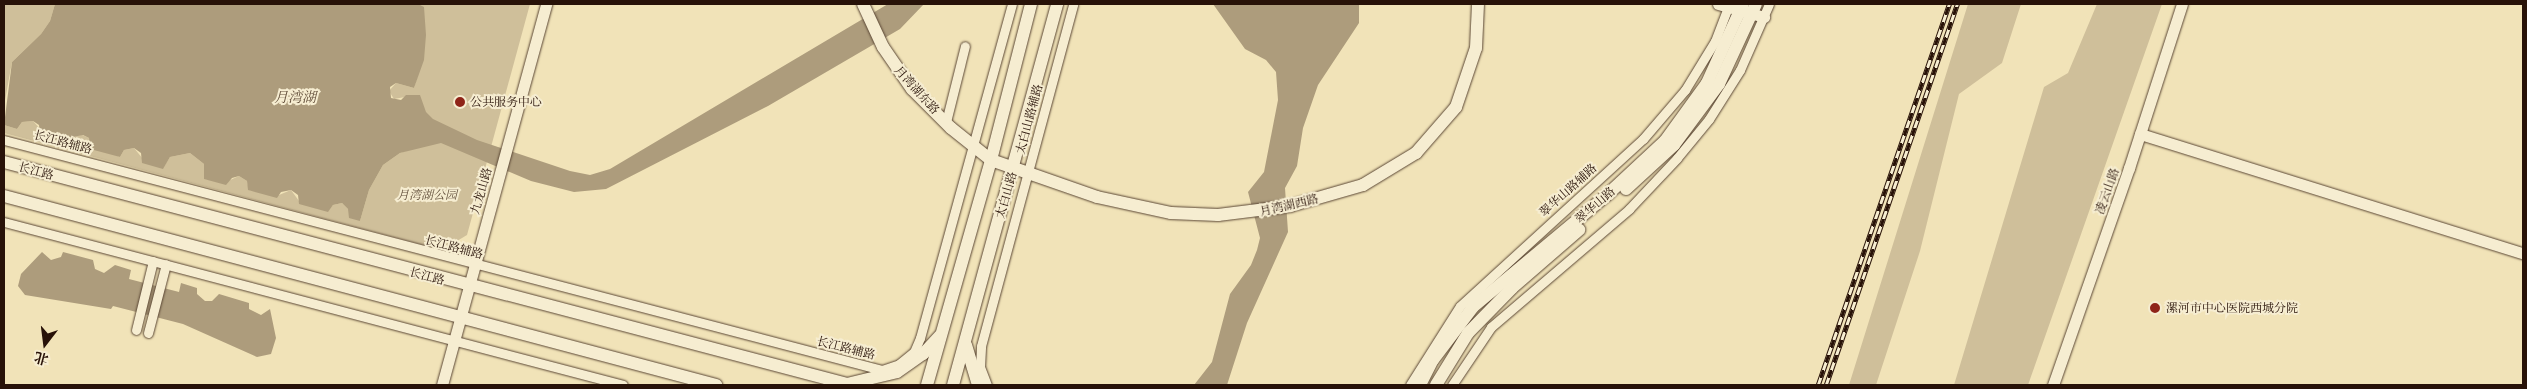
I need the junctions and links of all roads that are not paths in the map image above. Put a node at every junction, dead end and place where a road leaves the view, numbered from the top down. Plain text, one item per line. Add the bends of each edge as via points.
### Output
1 (546, 4) edge
2 (1012, 4) edge
3 (1030, 4) edge
4 (1057, 4) edge
5 (1073, 4) edge
6 (1478, 4) edge
7 (1768, 4) edge
8 (2182, 4) edge
9 (864, 6) edge
10 (1741, 8) edge
11 (965, 46) dead end
12 (946, 122) junction
13 (2140, 134) junction
14 (4, 140) edge
15 (974, 146) junction
16 (991, 160) junction
17 (4, 162) edge
18 (1013, 170) junction
19 (1026, 174) junction
20 (4, 196) edge
21 (4, 222) edge
22 (2523, 253) edge
23 (153, 261) junction
24 (166, 264) junction
25 (474, 265) junction
26 (468, 287) junction
27 (461, 317) junction
28 (136, 330) dead end
29 (148, 333) dead end
30 (942, 334) junction
31 (454, 340) junction
32 (965, 341) junction
33 (442, 385) edge
34 (623, 385) edge
35 (716, 385) edge
36 (849, 385) edge
37 (927, 385) edge
38 (953, 385) edge
39 (978, 385) edge
40 (987, 385) edge
41 (1410, 385) edge
42 (1420, 385) edge
43 (1436, 385) edge
44 (1452, 385) edge
45 (2053, 385) edge

1 - 25 street, 九龙山路
2 - 15 street
3 - 16 main road, 太白山路
4 - 18 main road, 太白山路
5 - 19 street, 太白山路辅路
6 - 19 main road, 月湾湖西路 via 1476,48 1456,107 1416,153 1363,185 1290,206 1246,214 1171,213 1097,197
7 - 10 street, 翠华山路辅路
8 - 13 street, 凌云山路
9 - 12 main road, 月湾湖东路 via 884,47 912,89
10 - 41 street, 翠华山路辅路 via 1715,41 1685,90 1643,139 1460,306
10 - 42 main road, 翠华山路 via 1706,83 1665,141 1608,195 1473,307 1433,360
10 - 43 main road, 翠华山路 via 1719,84 1674,145 1512,288 1468,333
10 - 44 street, 翠华山路辅路 via 1740,70 1709,119 1629,209 1491,327
11 - 12 street
12 - 15 main road, 月湾湖东路
13 - 22 street
13 - 45 street, 凌云山路
14 - 25 street, 长江路辅路
15 - 16 main road, 月湾湖东路
15 - 25 street, 长江路辅路 via 920,338 914,352 899,364 882,370
16 - 18 main road, 月湾湖西路
16 - 30 main road, 太白山路
17 - 26 main road, 长江路
18 - 19 main road, 月湾湖西路
18 - 32 main road, 太白山路
19 - 40 street, 太白山路辅路 via 981,346 980,367
20 - 27 main road
21 - 23 street
23 - 24 street
23 - 28 street
24 - 29 street
24 - 31 street
25 - 26 street, 九龙山路
26 - 27 street, 九龙山路
26 - 36 main road, 长江路
27 - 31 street, 九龙山路
27 - 35 main road
30 - 36 main road via 923,354 897,372
30 - 37 main road, 太白山路
31 - 33 street, 九龙山路
31 - 34 street
32 - 38 main road, 太白山路
32 - 39 main road

